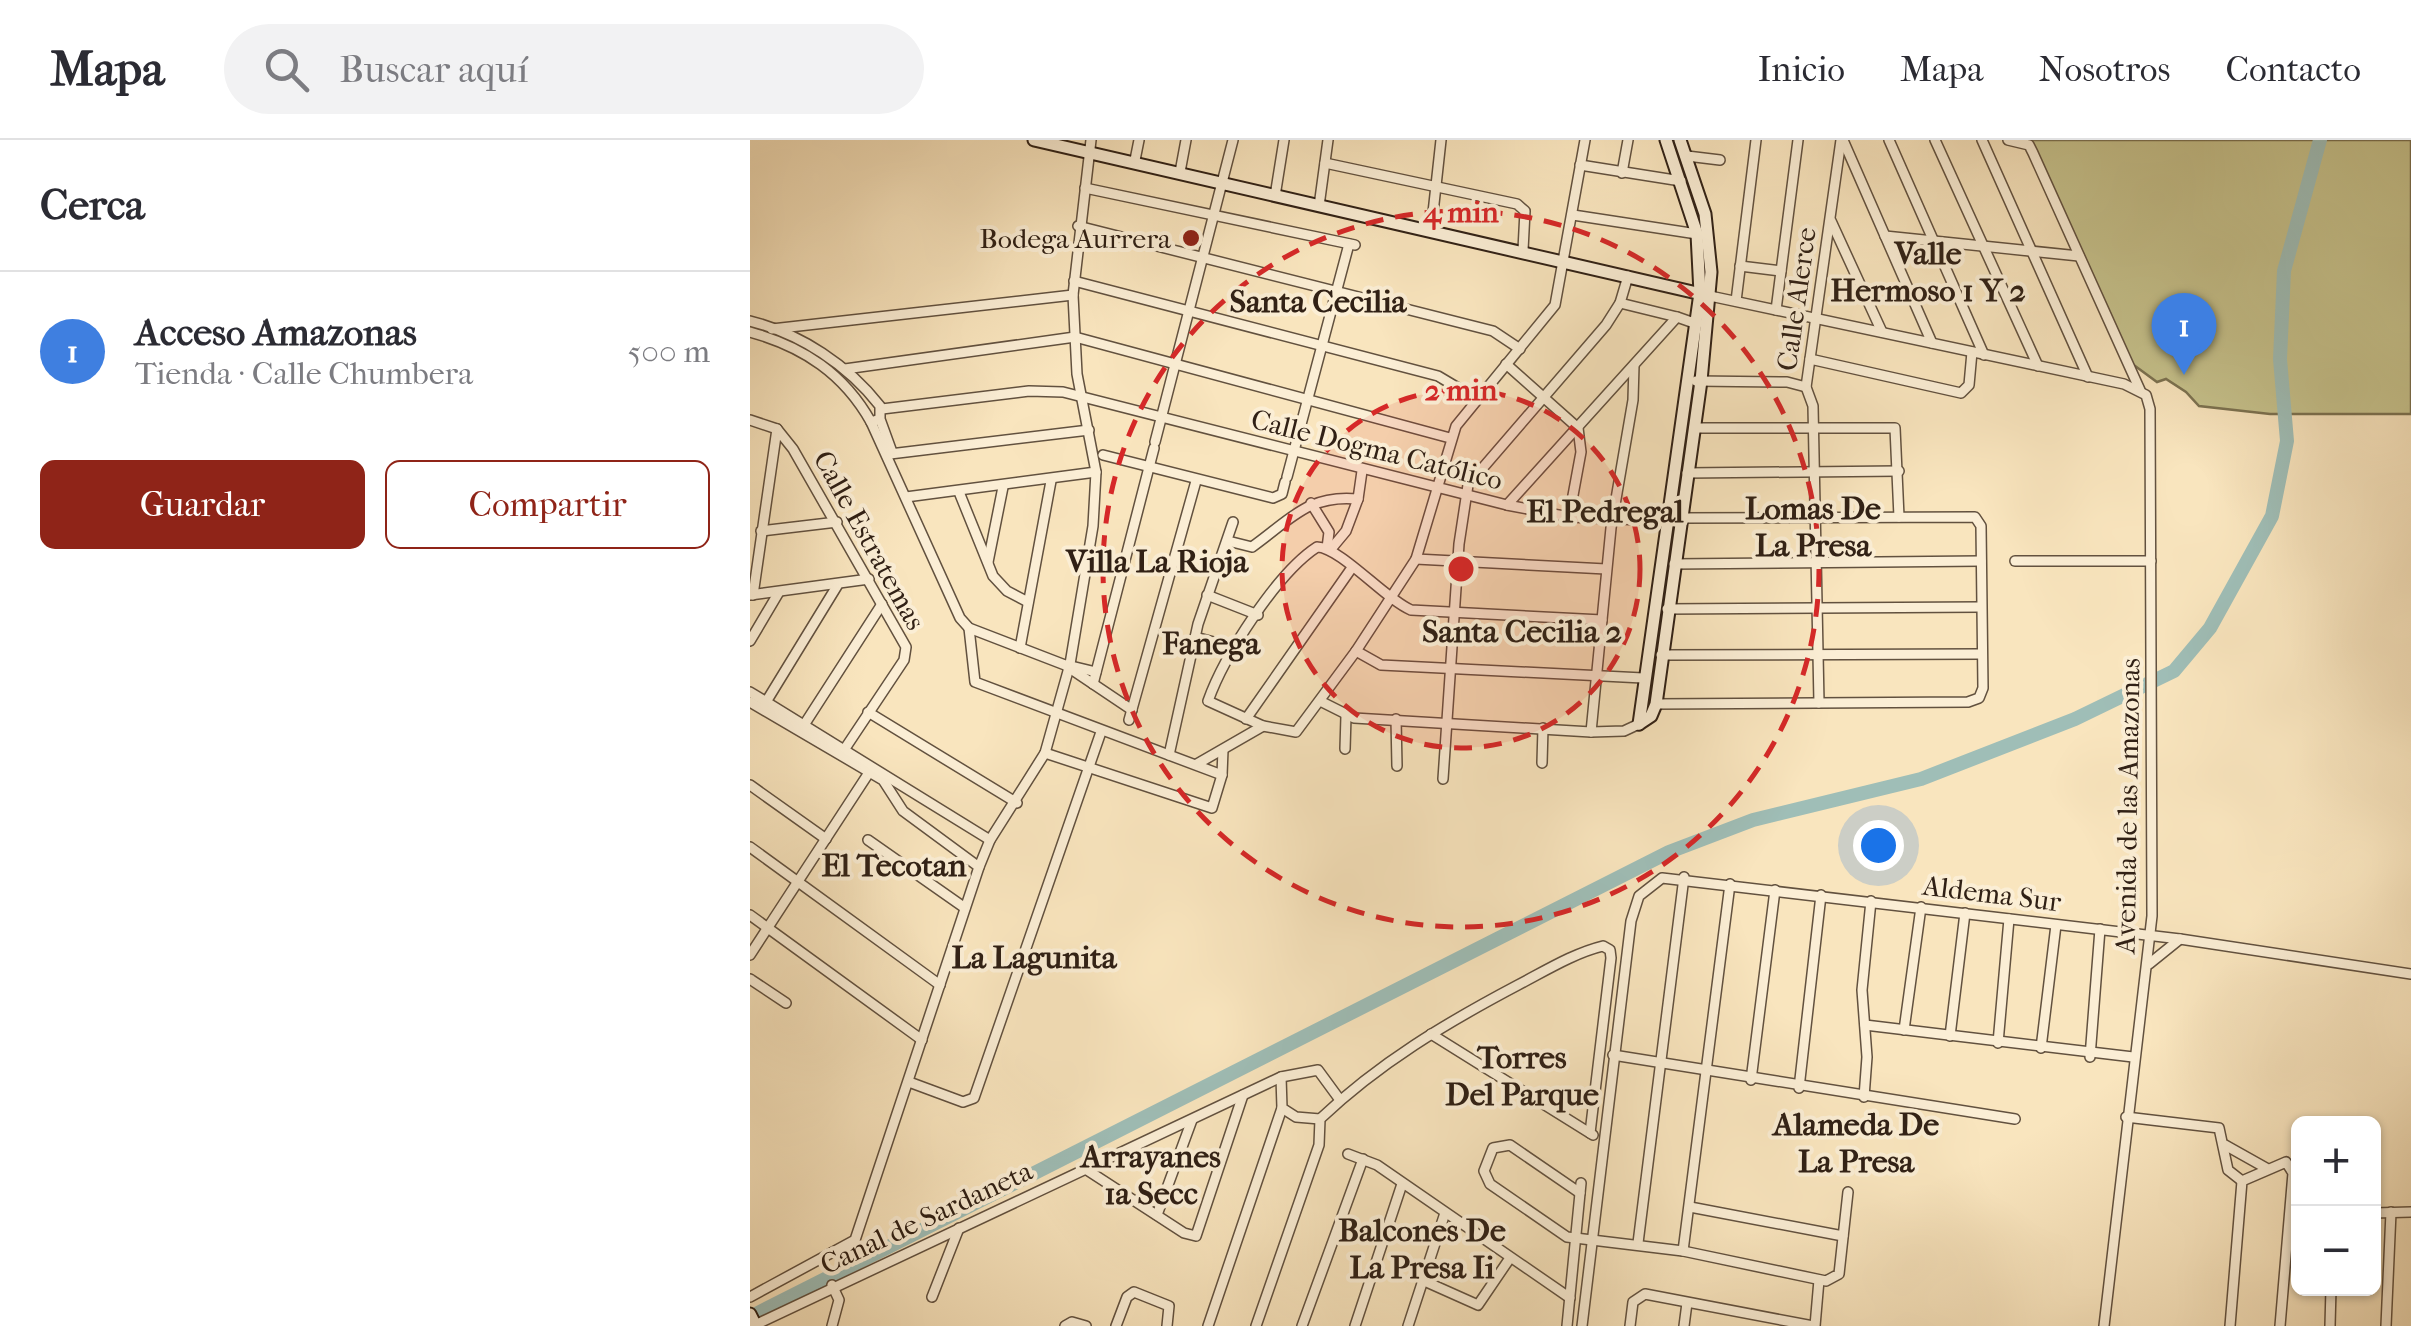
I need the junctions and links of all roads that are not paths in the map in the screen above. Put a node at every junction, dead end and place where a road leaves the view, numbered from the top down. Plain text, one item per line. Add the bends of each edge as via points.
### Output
1 (1034, 140) edge
2 (1139, 140) edge
3 (1186, 140) edge
4 (1233, 140) edge
5 (1284, 140) edge
6 (1328, 140) edge
7 (1441, 140) edge
8 (1585, 140) edge
9 (1628, 140) edge
10 (1666, 140) edge
11 (1680, 140) edge
12 (1756, 140) edge
13 (1798, 140) edge
14 (1842, 140) edge
15 (1889, 140) edge
16 (1936, 140) edge
17 (1982, 140) edge
18 (2008, 140) edge
19 (1090, 145) edge
20 (1687, 156) junction
21 (1135, 160) junction
22 (1720, 160) dead end
23 (1325, 163) junction
24 (1580, 165) junction
25 (1180, 172) junction
26 (1622, 173) junction
27 (1682, 181) junction
28 (1224, 183) junction
29 (1435, 186) junction
30 (1085, 188) junction
31 (1275, 196) junction
32 (1319, 206) junction
33 (1216, 213) junction
34 (1573, 216) junction
35 (1830, 218) junction
36 (1078, 226) junction
37 (1431, 231) junction
38 (1696, 234) junction
39 (1885, 236) junction
40 (1933, 240) junction
41 (1982, 246) junction
42 (1523, 250) junction
43 (2030, 251) junction
44 (1202, 256) junction
45 (2079, 256) junction
46 (1566, 260) junction
47 (1740, 266) junction
48 (1781, 271) junction
49 (1628, 276) junction
50 (1074, 281) junction
51 (1336, 290) junction
52 (1705, 294) junction
53 (1073, 295) junction
54 (1736, 301) junction
55 (1620, 303) junction
56 (1776, 310) junction
57 (1188, 312) junction
58 (1677, 318) junction
59 (1816, 319) junction
60 (750, 321) edge
61 (1697, 324) junction
62 (772, 329) junction
63 (750, 332) edge
64 (1882, 332) junction
65 (1075, 337) junction
66 (1932, 343) junction
67 (1321, 346) junction
68 (1520, 349) junction
69 (1972, 352) junction
70 (1984, 355) junction
71 (1810, 359) junction
72 (1175, 364) junction
73 (1506, 364) junction
74 (1634, 365) junction
75 (2038, 366) junction
76 (846, 369) junction
77 (2088, 377) junction
78 (1694, 381) junction
79 (1806, 387) junction
80 (2140, 390) junction
81 (1080, 395) junction
82 (1543, 395) junction
83 (1475, 398) junction
84 (1306, 399) junction
85 (878, 417) junction
86 (1163, 418) junction
87 (750, 420) edge
88 (1813, 425) junction
89 (1578, 428) junction
90 (1694, 428) junction
91 (777, 429) junction
92 (1088, 430) junction
93 (1450, 438) junction
94 (1292, 453) junction
95 (890, 454) junction
96 (1103, 455) dead end
97 (1150, 469) junction
98 (1362, 471) junction
99 (1814, 471) junction
100 (1898, 471) junction
101 (1096, 472) junction
102 (1687, 473) junction
103 (1051, 480) junction
104 (1196, 480) junction
105 (1003, 487) junction
106 (1437, 489) junction
107 (959, 492) junction
108 (1464, 494) junction
109 (906, 497) junction
110 (1358, 499) junction
111 (1311, 503) junction
112 (1508, 505) junction
113 (1569, 516) junction
114 (1899, 517) junction
115 (1680, 518) junction
116 (1815, 518) junction
117 (1613, 520) junction
118 (1666, 521) junction
119 (837, 522) junction
120 (1233, 522) dead end
121 (761, 531) junction
122 (1228, 541) junction
123 (1329, 548) junction
124 (1416, 559) junction
125 (1981, 561) junction
126 (2151, 561) junction
127 (988, 562) junction
128 (1459, 562) junction
129 (2014, 562) dead end
130 (1815, 563) junction
131 (1673, 564) junction
132 (1606, 569) junction
133 (1352, 570) junction
134 (868, 579) junction
135 (837, 586) junction
136 (779, 592) junction
137 (751, 595) edge
138 (1207, 595) junction
139 (1392, 597) junction
140 (1028, 602) junction
141 (882, 604) junction
142 (1981, 606) junction
143 (1816, 608) junction
144 (1667, 609) junction
145 (1258, 614) junction
146 (1455, 614) junction
147 (1602, 620) junction
148 (969, 628) junction
149 (1195, 638) junction
150 (750, 641) edge
151 (1020, 648) junction
152 (1236, 648) junction
153 (1356, 651) junction
154 (1982, 654) junction
155 (1661, 655) junction
156 (1818, 655) junction
157 (1068, 666) junction
158 (1450, 670) junction
159 (1096, 672) junction
160 (1597, 674) junction
161 (1643, 678) junction
162 (1093, 684) junction
163 (750, 692) edge
164 (1320, 701) junction
165 (766, 702) junction
166 (750, 703) edge
167 (1819, 703) junction
168 (1656, 704) junction
169 (868, 712) junction
170 (1056, 714) junction
171 (1346, 716) junction
172 (1246, 719) junction
173 (1396, 719) junction
174 (1447, 722) junction
175 (1639, 724) junction
176 (804, 725) junction
177 (1264, 726) junction
178 (1543, 728) junction
179 (1101, 732) junction
180 (1591, 732) junction
181 (1345, 748) dead end
182 (844, 750) junction
183 (1222, 750) junction
184 (1045, 753) junction
185 (1169, 755) junction
186 (1090, 764) junction
187 (1197, 764) junction
188 (1542, 764) dead end
189 (1397, 766) dead end
190 (871, 769) junction
191 (1222, 775) junction
192 (1443, 779) dead end
193 (750, 785) edge
194 (1017, 802) junction
195 (826, 839) junction
196 (868, 840) dead end
197 (990, 840) junction
198 (750, 848) edge
199 (979, 867) junction
200 (1684, 878) junction
201 (799, 881) junction
202 (1730, 884) junction
203 (1775, 890) junction
204 (1821, 894) junction
205 (1871, 901) junction
206 (1921, 906) junction
207 (965, 908) junction
208 (1965, 912) junction
209 (750, 916) edge
210 (2009, 919) junction
211 (2056, 924) junction
212 (768, 928) junction
213 (2100, 929) junction
214 (2151, 936) junction
215 (2180, 939) junction
216 (750, 955) edge
217 (2147, 966) junction
218 (2411, 974) edge
219 (750, 979) edge
220 (940, 986) junction
221 (786, 1003) dead end
222 (1865, 1025) junction
223 (1904, 1030) junction
224 (1431, 1034) junction
225 (1950, 1036) junction
226 (922, 1040) junction
227 (1998, 1043) junction
228 (2041, 1048) junction
229 (1601, 1050) junction
230 (2088, 1054) junction
231 (1614, 1056) junction
232 (2133, 1060) junction
233 (1661, 1063) junction
234 (1705, 1071) junction
235 (1280, 1076) junction
236 (1751, 1080) junction
237 (909, 1082) junction
238 (1799, 1088) junction
239 (1243, 1094) junction
240 (1864, 1098) junction
241 (1340, 1100) junction
242 (1282, 1108) junction
243 (2126, 1117) junction
244 (1320, 1119) junction
245 (2015, 1119) dead end
246 (1192, 1120) junction
247 (1590, 1133) junction
248 (1604, 1141) junction
249 (2225, 1145) junction
250 (1348, 1154) dead end
251 (1363, 1158) junction
252 (2266, 1168) junction
253 (1086, 1170) junction
254 (2242, 1181) junction
255 (1402, 1184) junction
256 (1848, 1192) dead end
257 (1690, 1206) junction
258 (2293, 1206) edge
259 (2381, 1212) edge
260 (2391, 1212) junction
261 (2411, 1212) edge
262 (1445, 1213) junction
263 (1157, 1215) junction
264 (959, 1228) junction
265 (2291, 1231) edge
266 (1843, 1236) junction
267 (1594, 1238) junction
268 (1575, 1239) junction
269 (1638, 1244) junction
270 (1682, 1250) junction
271 (1510, 1258) junction
272 (1422, 1280) junction
273 (1819, 1280) junction
274 (832, 1285) junction
275 (2331, 1296) edge
276 (750, 1297) edge
277 (932, 1297) dead end
278 (1570, 1298) junction
279 (1687, 1303) junction
280 (754, 1322) edge
281 (832, 1326) edge
282 (1064, 1326) edge
283 (1086, 1326) edge
284 (1116, 1326) edge
285 (1167, 1326) edge
286 (1208, 1326) edge
287 (1256, 1326) edge
288 (1302, 1326) edge
289 (1355, 1326) edge
290 (1408, 1326) edge
291 (1568, 1326) edge
292 (1582, 1326) edge
293 (1630, 1326) edge
294 (1684, 1326) edge
295 (1814, 1326) edge
296 (2104, 1326) edge
297 (2230, 1326) edge
298 (2280, 1326) edge
299 (2330, 1326) edge
300 (2386, 1326) edge

1 - 19 street
2 - 21 street
3 - 25 street
4 - 28 street
5 - 31 street
6 - 23 street
7 - 29 street
8 - 24 street
9 - 26 street
10 - 27 street
11 - 20 street
12 - 47 street
13 - 48 street
14 - 35 street, Calle Alerce
14 - 39 street
15 - 40 street
16 - 41 street
17 - 43 street
18 - 45 street via 2029,144
19 - 21 street
19 - 30 street
20 - 22 street
20 - 52 street via 1706,224
21 - 25 street
23 - 29 street
23 - 32 street
24 - 26 street
24 - 34 street
25 - 28 street
26 - 27 street
27 - 38 street
28 - 31 street
28 - 33 street
29 - 37 street
29 - 42 street via 1522,206
30 - 33 street
30 - 36 street
31 - 32 street
32 - 37 street
33 - 44 street
33 - 51 street via 1352,244
34 - 38 street
34 - 46 street
35 - 59 street, Calle Alerce
35 - 64 street
36 - 44 street
36 - 50 street
37 - 42 street
38 - 52 street
39 - 40 street
39 - 66 street
40 - 41 street
40 - 70 street
41 - 43 street
41 - 75 street
42 - 46 street
43 - 45 street
43 - 77 street
44 - 51 street
44 - 57 street
45 - 80 street
46 - 49 street
46 - 68 street via 1555,305
47 - 48 street
47 - 54 street
48 - 56 street
49 - 52 street
49 - 55 street
50 - 53 street
50 - 57 street
51 - 67 street
51 - 68 street via 1493,331
52 - 54 street
52 - 61 street
52 - 78 street
53 - 62 street
53 - 65 street
54 - 56 street
55 - 58 street
55 - 82 street
56 - 59 street
57 - 67 street
57 - 72 street
58 - 61 street
58 - 74 street
59 - 64 street
59 - 71 street, Calle Alerce
60 - 62 street
61 - 78 street
62 - 76 street
63 - 85 street via 828,368
64 - 66 street
65 - 72 street
65 - 76 street
65 - 81 street
66 - 69 street
67 - 83 street via 1451,380
67 - 84 street
68 - 73 street
69 - 70 street
69 - 71 street via 1961,392
70 - 75 street
71 - 79 street, Calle Alerce
72 - 84 street
72 - 86 street
73 - 82 street
73 - 83 street
74 - 89 street
74 - 117 street
75 - 77 street
76 - 85 street
77 - 80 street
78 - 79 street
78 - 90 street
78 - 118 street
79 - 88 street, Calle Alerce
80 - 126 street, Avenida de las Amazonas via 2149,404
81 - 85 street, Calle Dogma Católico via 1029,391
81 - 86 street, Calle Dogma Católico
81 - 92 street
82 - 89 street
82 - 108 street via 1476,470
83 - 93 street
84 - 93 street
84 - 94 street
85 - 95 street
86 - 94 street, Calle Dogma Católico
86 - 97 street
87 - 91 street
88 - 90 street
88 - 99 street, Calle Alerce
88 - 100 street via 1883,425 1898,432
89 - 112 street
89 - 113 street
90 - 102 street
91 - 119 street, Calle Estratemas
91 - 121 street
92 - 95 street
92 - 101 street
93 - 106 street
94 - 98 street, Calle Dogma Católico
94 - 104 street via 1282,494 1274,498
95 - 109 street
96 - 97 street
97 - 104 street
97 - 159 street
98 - 106 street, Calle Dogma Católico
98 - 110 street
99 - 100 street
99 - 102 street
99 - 116 street, Calle Alerce
100 - 114 street
101 - 103 street
101 - 157 street
102 - 115 street
103 - 105 street
103 - 140 street
104 - 162 street via 1131,715
105 - 107 street
105 - 127 street
106 - 108 street, Calle Dogma Católico
106 - 124 street
107 - 109 street
107 - 127 street
108 - 112 street, Calle Dogma Católico
108 - 128 street
109 - 148 street via 948,596
110 - 111 street
110 - 123 street via 1346,531
111 - 122 street via 1252,547
111 - 123 street via 1328,532
112 - 113 street, Calle Dogma Católico
113 - 117 street, Calle Dogma Católico
114 - 116 street
114 - 125 street via 1980,521
115 - 116 street
115 - 131 street
116 - 130 street, Calle Alerce
117 - 118 street, Calle Dogma Católico
117 - 132 street
118 - 161 street
119 - 121 street
119 - 134 street, Calle Estratemas
120 - 122 street
121 - 137 street
122 - 138 street
123 - 133 street
123 - 145 street via 1317,547 1295,565
124 - 128 street
124 - 139 street
125 - 130 street
125 - 142 street
126 - 129 street
126 - 214 street, Avenida de las Amazonas
127 - 140 street via 999,585
128 - 132 street
128 - 146 street
130 - 131 street
130 - 143 street, Calle Alerce
131 - 144 street
132 - 147 street
133 - 139 street
133 - 172 street
134 - 135 street
134 - 141 street, Calle Estratemas
135 - 136 street
135 - 165 street
136 - 137 street
136 - 150 street
138 - 145 street
138 - 149 street
139 - 146 street via 1411,610
139 - 153 street
140 - 151 street
141 - 169 street, Calle Estratemas via 906,654
141 - 176 street
142 - 143 street
142 - 154 street
143 - 144 street
143 - 156 street, Calle Alerce
144 - 155 street
145 - 152 street
146 - 147 street
146 - 158 street
147 - 160 street
148 - 151 street
148 - 170 street via 975,682
149 - 152 street
149 - 185 street
151 - 157 street
152 - 172 street via 1210,704
153 - 158 street via 1381,664
153 - 164 street
154 - 156 street
154 - 167 street via 1982,693 1968,702
155 - 156 street
155 - 168 street
156 - 167 street, Calle Alerce
157 - 159 street
157 - 162 street
157 - 170 street
158 - 160 street
158 - 174 street
159 - 162 street
160 - 161 street
160 - 180 street
161 - 175 street
163 - 165 street
164 - 171 street
164 - 177 street via 1300,729 1286,733
165 - 176 street
166 - 190 street
167 - 168 street
168 - 175 street
169 - 182 street, Calle Estratemas
169 - 194 street
170 - 179 street
170 - 184 street
171 - 173 street
171 - 181 street
172 - 177 street
173 - 174 street
173 - 189 street
174 - 178 street
174 - 192 street
175 - 180 street
176 - 182 street
177 - 183 street
178 - 180 street
178 - 188 street
179 - 185 street
179 - 186 street
182 - 190 street
183 - 187 street
183 - 191 street
184 - 186 street
184 - 194 street
185 - 187 street
186 - 191 street via 1212,808
186 - 237 street via 974,1098 963,1102
187 - 191 street
190 - 195 street
190 - 197 street
190 - 199 street via 903,810
193 - 195 street
194 - 197 street
195 - 201 street
196 - 207 street
197 - 199 street
198 - 201 street
199 - 207 street
200 - 202 street, Aldema Sur
200 - 231 street, Aldema Sur via 1662,878 1639,896
200 - 233 street
201 - 212 street
201 - 220 street
202 - 203 street, Aldema Sur
202 - 234 street
203 - 204 street, Aldema Sur
203 - 236 street
204 - 205 street, Aldema Sur
204 - 238 street
205 - 206 street, Aldema Sur
205 - 222 street
206 - 208 street, Aldema Sur
206 - 223 street
207 - 220 street
208 - 210 street, Aldema Sur
208 - 225 street
209 - 212 street
210 - 211 street, Aldema Sur
210 - 227 street
211 - 213 street, Aldema Sur
211 - 228 street
212 - 216 street
212 - 226 street
213 - 214 street, Aldema Sur
213 - 230 street
214 - 215 street, Aldema Sur
214 - 217 street, Avenida de las Amazonas
215 - 217 street
215 - 218 street, Aldema Sur
217 - 232 street, Avenida de las Amazonas
219 - 221 street
220 - 226 street
222 - 223 street
222 - 240 street
223 - 225 street
224 - 229 street via 1603,946 1611,953
224 - 241 street
224 - 247 street
225 - 227 street
226 - 237 street
227 - 228 street
228 - 230 street
229 - 231 street
229 - 247 street
230 - 232 street
231 - 233 street
231 - 248 street
232 - 243 street, Avenida de las Amazonas
233 - 234 street
233 - 269 street
234 - 236 street
234 - 257 street
235 - 239 street, Canal de Sardaneta
235 - 241 street, Canal de Sardaneta via 1322,1073
235 - 242 street
236 - 238 street
237 - 276 street via 855,1240
238 - 240 street
239 - 246 street, Canal de Sardaneta
239 - 263 street via 1198,1234 1184,1234
240 - 245 street
241 - 244 street
242 - 244 street
242 - 286 street
243 - 249 street via 2219,1128
243 - 296 street, Avenida de las Amazonas
244 - 287 street via 1320,1145
246 - 253 street, Canal de Sardaneta
246 - 263 street
247 - 248 street
248 - 267 street
249 - 252 street
249 - 254 street via 2228,1170
250 - 251 street
251 - 255 street
251 - 288 street
252 - 254 street
252 - 258 street via 2289,1164
253 - 263 street
253 - 264 street, Canal de Sardaneta
254 - 297 street
255 - 262 street
255 - 289 street
256 - 266 street
257 - 266 street
257 - 270 street
259 - 260 street
260 - 261 street
260 - 300 street
262 - 271 street
262 - 272 street
264 - 274 street, Canal de Sardaneta
264 - 277 street
265 - 298 street
266 - 273 street via 1836,1278
267 - 268 street
267 - 269 street
267 - 292 street
268 - 268 street via 1581,1188 1510,1145 1494,1148 1484,1171 1490,1184
268 - 278 street
269 - 270 street
270 - 273 street
271 - 272 street via 1478,1305
271 - 278 street
272 - 290 street
273 - 295 street
274 - 280 street, Canal de Sardaneta
274 - 281 street via 839,1300
275 - 299 street
278 - 291 street
279 - 293 street via 1640,1296
279 - 294 street
279 - 295 street
282 - 283 street
284 - 285 street via 1134,1292 1168,1306

